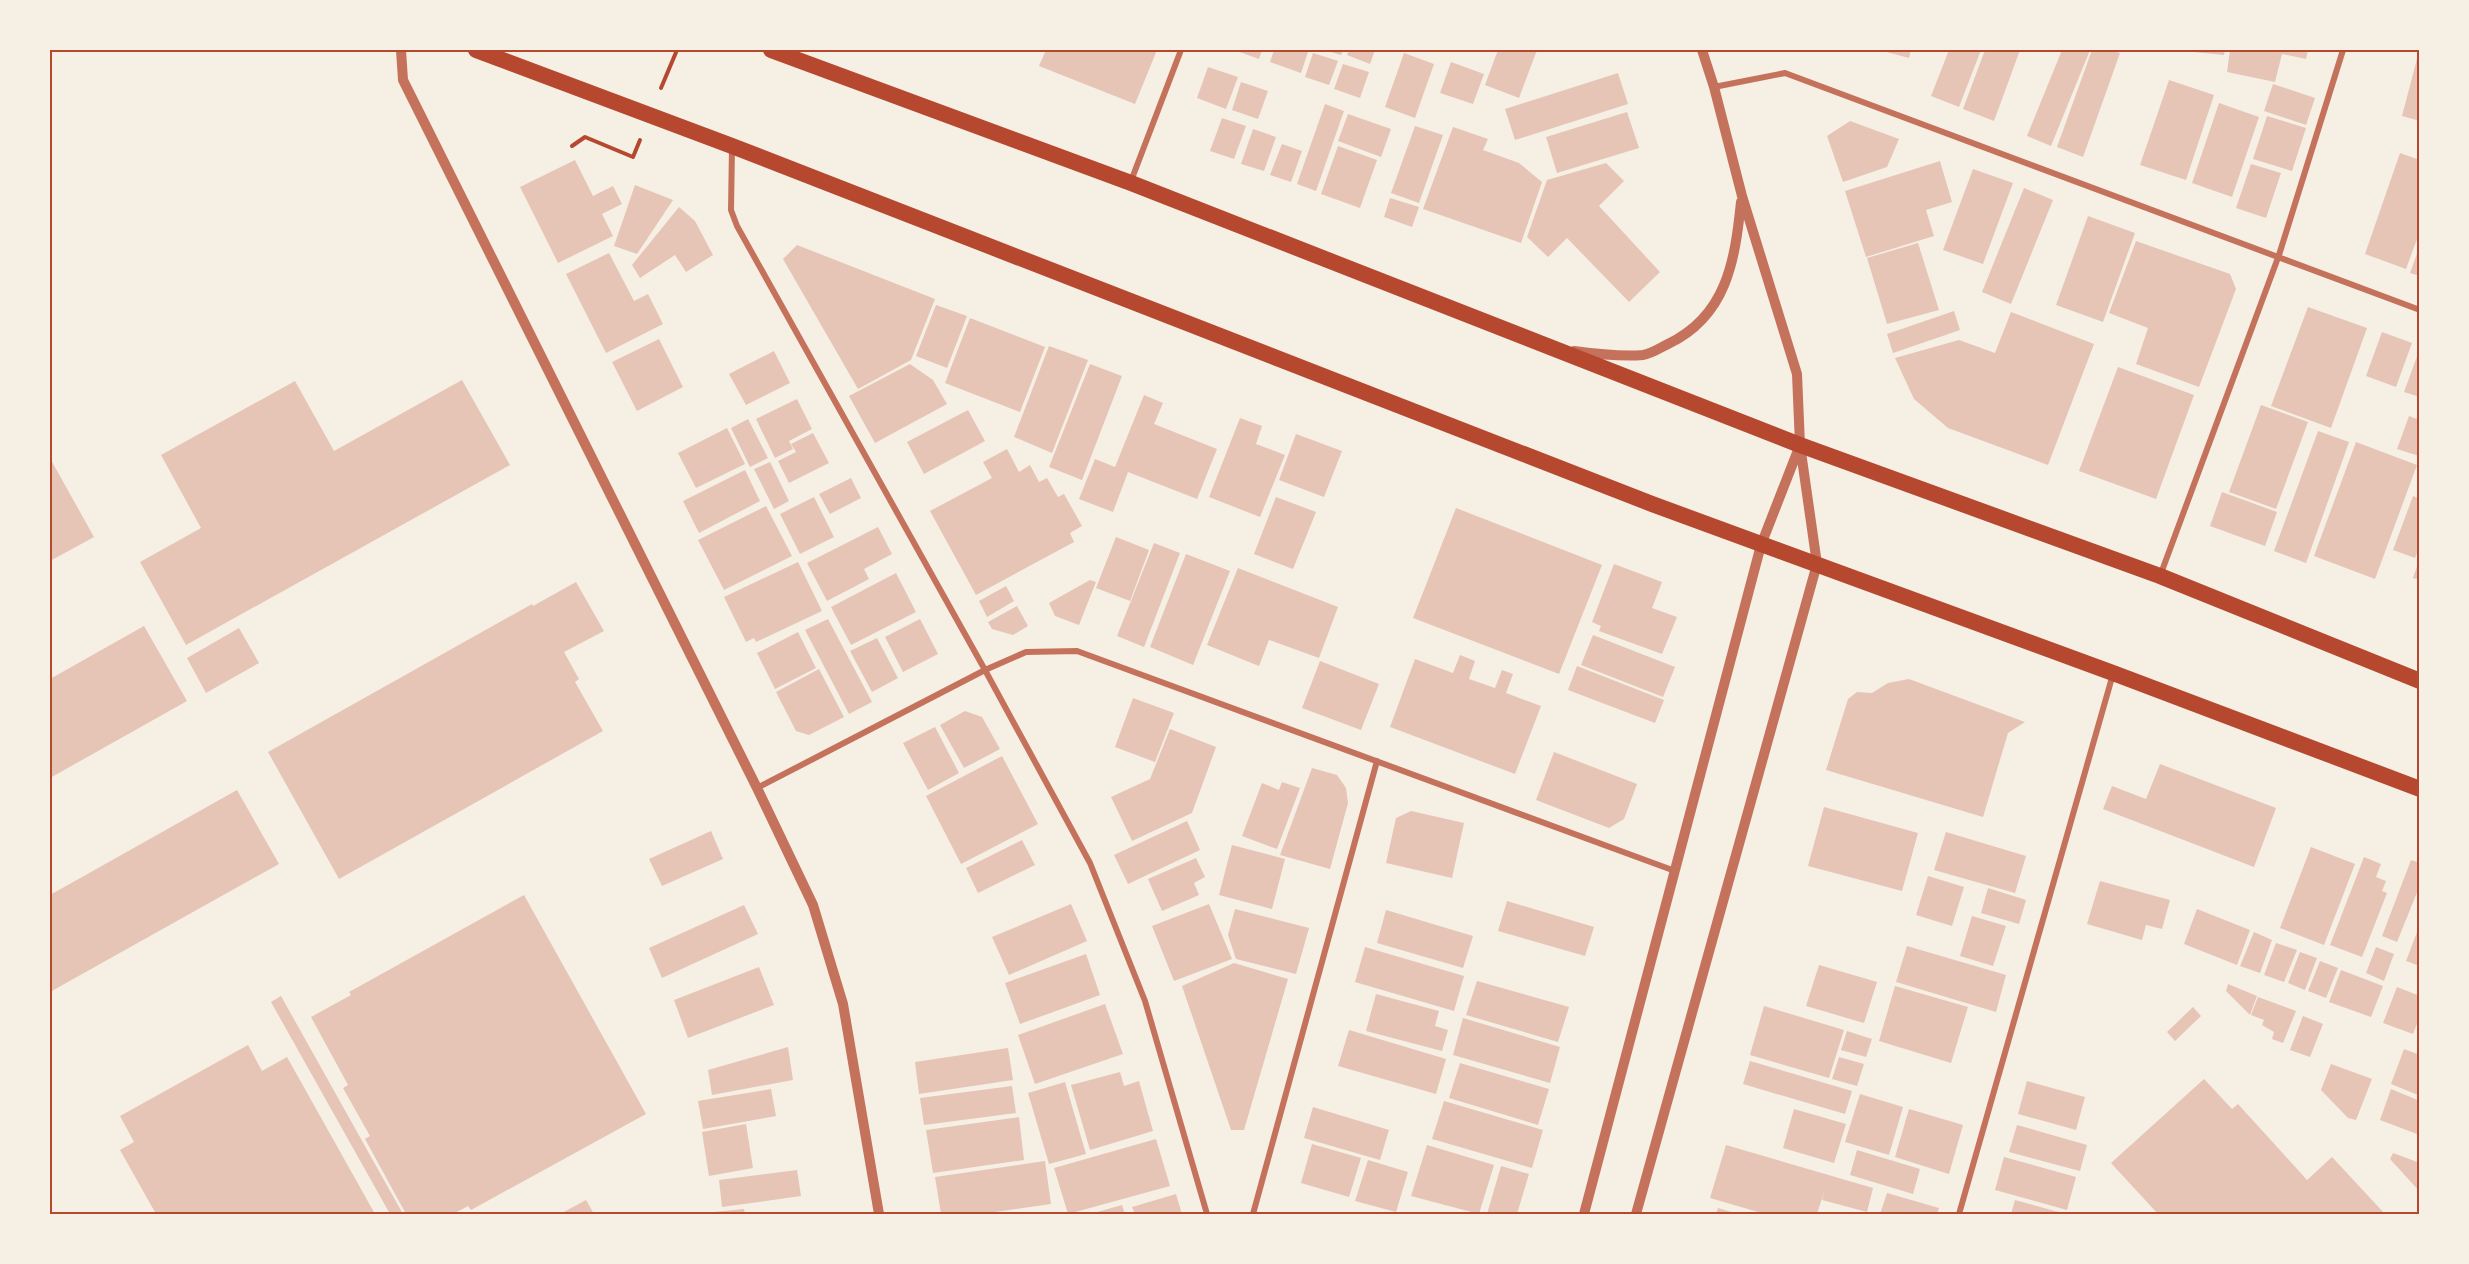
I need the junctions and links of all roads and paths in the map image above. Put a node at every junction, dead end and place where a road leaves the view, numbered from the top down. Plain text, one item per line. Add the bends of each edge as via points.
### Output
1 (401, 50) edge
2 (476, 50) edge
3 (771, 50) edge
4 (1181, 50) edge
5 (1702, 50) edge
6 (2343, 50) edge
7 (1714, 87) junction
8 (572, 146) dead end
9 (732, 146) junction
10 (633, 157) dead end
11 (1131, 183) junction
12 (1742, 196) junction
13 (2279, 255) junction
14 (2420, 310) edge
15 (1556, 349) junction
16 (1800, 445) junction
17 (1761, 545) junction
18 (1817, 564) junction
19 (2160, 576) junction
20 (985, 670) junction
21 (2114, 673) junction
22 (2420, 681) edge
23 (1377, 761) junction
24 (757, 788) junction
25 (2420, 789) edge
26 (1675, 871) junction
27 (879, 1215) edge
28 (1207, 1215) edge
29 (1252, 1215) edge
30 (1584, 1215) edge
31 (1636, 1215) edge
32 (1959, 1215) edge

1 - 24 street via 403,80
2 - 9 highway
3 - 11 highway
4 - 11 street
5 - 7 street
6 - 13 street
7 - 12 street
7 - 13 street via 1785,73
8 - 10 path via 585,137
9 - 17 highway
9 - 20 street via 731,210 737,226
11 - 15 highway
12 - 15 street via 1735,255 1719,299 1685,336 1645,355 1600,355
12 - 16 street via 1797,374
13 - 14 street
13 - 19 street
15 - 16 highway
16 - 17 street
16 - 18 street
16 - 19 highway
17 - 18 highway
17 - 26 street
18 - 21 highway
18 - 31 street
19 - 22 highway
20 - 23 street via 1026,652 1077,651
20 - 24 street
20 - 28 street via 1090,863 1145,1001
21 - 25 highway
21 - 32 street
23 - 26 street
23 - 29 street
24 - 27 street via 813,905 843,1004
26 - 30 street

